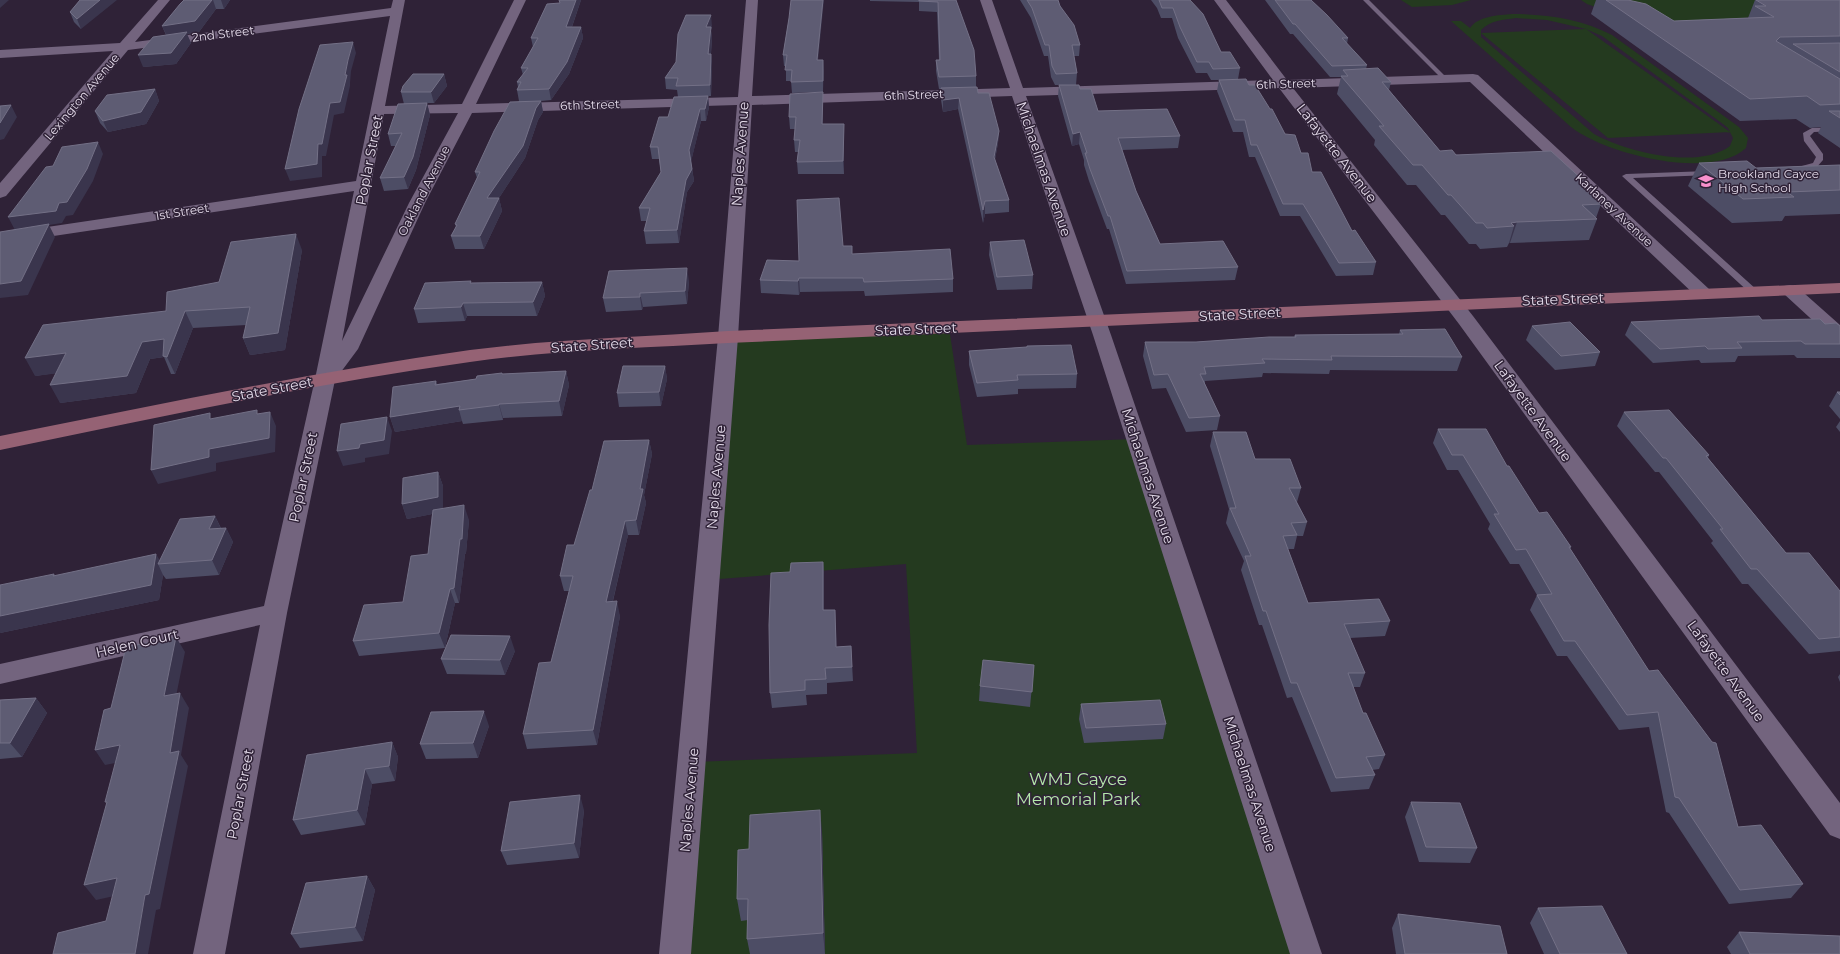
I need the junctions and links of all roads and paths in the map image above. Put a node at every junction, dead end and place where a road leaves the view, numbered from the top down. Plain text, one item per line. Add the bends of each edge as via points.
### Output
1 (164, 0) edge
2 (520, 0) edge
3 (752, 0) edge
4 (986, 0) edge
5 (1220, 0) edge
6 (1366, 0) edge
7 (398, 6) edge
8 (124, 47) junction
9 (0, 54) edge
10 (1473, 78) joint
11 (1445, 79) junction
12 (1282, 84) junction
13 (1017, 92) junction
14 (744, 101) junction
15 (467, 109) junction
16 (378, 110) junction
17 (1840, 129) edge
18 (1793, 169) edge
19 (1714, 173) edge
20 (364, 185) junction
21 (0, 193) edge
22 (0, 239) edge
23 (1840, 288) edge
24 (1790, 290) junction
25 (1754, 292) junction
26 (1703, 293) junction
27 (1454, 304) junction
28 (1098, 321) junction
29 (1840, 335) edge
30 (728, 337) junction
31 (325, 379) junction
32 (0, 443) edge
33 (275, 612) junction
34 (0, 674) edge
35 (1840, 826) edge
36 (209, 954) edge
37 (675, 954) edge
38 (1306, 954) edge

1 - 8 street, Lexington Avenue
2 - 15 street, Oakland Avenue
3 - 14 street, Naples Avenue
4 - 13 street, Michaelmas Avenue
5 - 12 street, Lafayette Avenue
6 - 11 lane
7 - 8 street, 2nd Street
7 - 16 street, Poplar Street
8 - 9 street, 2nd Street
8 - 21 street, Lexington Avenue
10 - 11 street, 6th Street
10 - 26 street, Karlaney Avenue
11 - 12 street, 6th Street
12 - 13 street, 6th Street
12 - 27 street, Lafayette Avenue
13 - 14 street, 6th Street
13 - 28 street, Michaelmas Avenue
14 - 15 street, 6th Street
14 - 30 street, Naples Avenue
15 - 16 street, 6th Street
15 - 31 street, Oakland Avenue via 417,203 348,349
16 - 20 street, Poplar Street
17 - 18 lane via 1809,132 1806,138 1819,152 1820,160 1815,166
19 - 25 lane via 1626,176
20 - 22 street, 1st Street
20 - 31 street, Poplar Street
23 - 24 main road, State Street
24 - 25 main road, State Street
24 - 29 street
25 - 26 main road, State Street
26 - 27 main road, State Street
27 - 28 main road, State Street
27 - 35 street, Lafayette Avenue
28 - 30 main road, State Street
28 - 38 street, Michaelmas Avenue
30 - 31 main road, State Street via 471,356
30 - 37 street, Naples Avenue
31 - 32 main road, State Street
31 - 33 street, Poplar Street
33 - 34 street, Helen Court
33 - 36 street, Poplar Street

